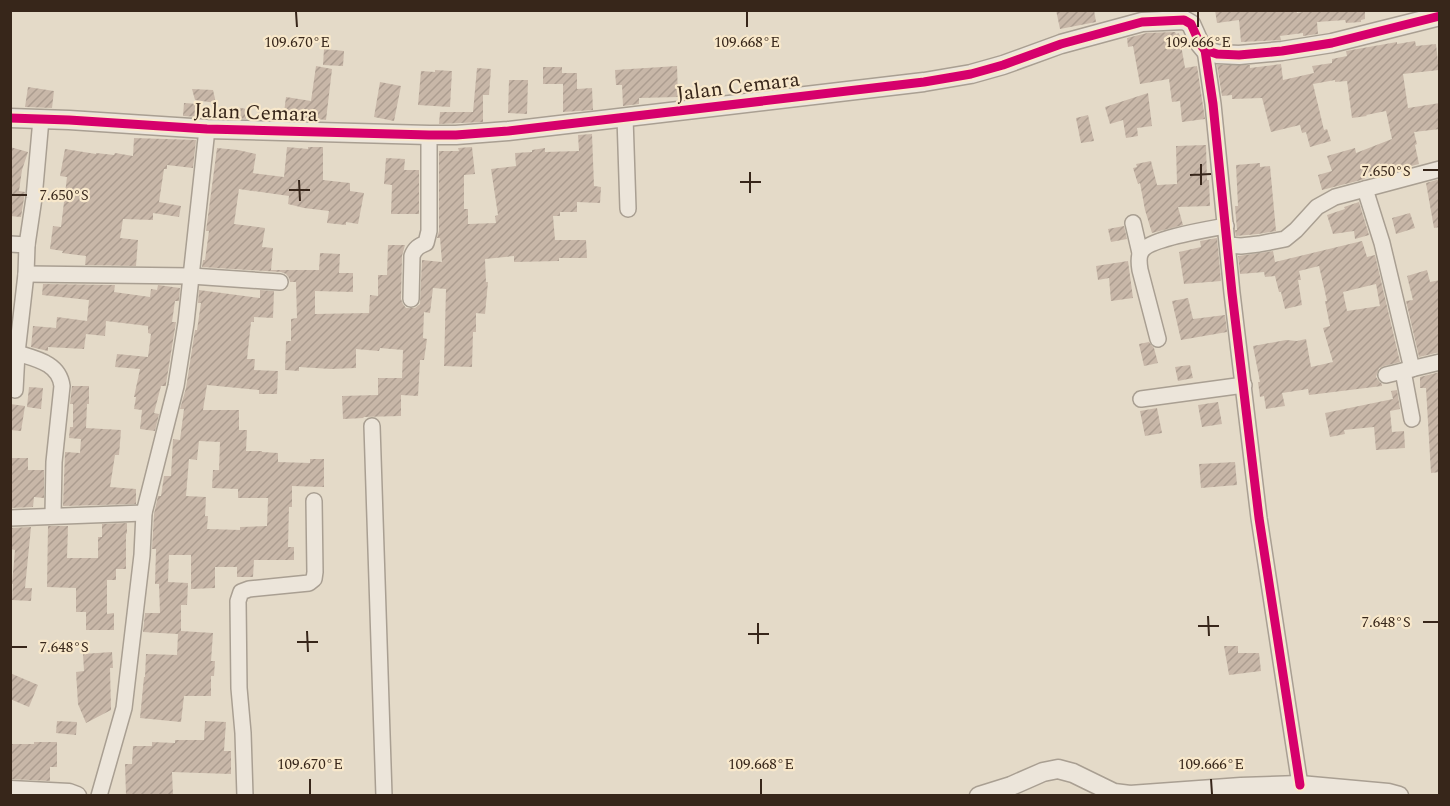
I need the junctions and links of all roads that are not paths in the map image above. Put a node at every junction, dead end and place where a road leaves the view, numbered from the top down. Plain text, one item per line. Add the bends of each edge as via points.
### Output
1 (1440, 16) edge
2 (1192, 17) edge
3 (1205, 50) junction
4 (625, 117) junction
5 (10, 118) edge
6 (41, 119) junction
7 (207, 129) junction
8 (429, 135) junction
9 (1440, 169) edge
10 (1365, 189) junction
11 (628, 208) dead end
12 (1133, 223) dead end
13 (1226, 226) junction
14 (10, 244) edge
15 (27, 245) junction
16 (1228, 245) junction
17 (1140, 253) junction
18 (26, 274) junction
19 (191, 276) junction
20 (280, 282) dead end
21 (411, 299) dead end
22 (1158, 339) dead end
23 (17, 353) junction
24 (1440, 362) edge
25 (1407, 370) junction
26 (1386, 375) dead end
27 (1244, 385) junction
28 (15, 390) dead end
29 (1141, 399) dead end
30 (1412, 419) dead end
31 (372, 426) dead end
32 (314, 501) dead end
33 (144, 513) junction
34 (53, 515) junction
35 (10, 518) edge
36 (1292, 789) edge
37 (10, 790) edge
38 (77, 795) edge
39 (99, 795) edge
40 (245, 795) edge
41 (384, 795) edge
42 (979, 795) edge
43 (1399, 795) edge

1 - 3 street via 1332,43 1282,51 1239,55
2 - 3 street, Jalan Cemara
2 - 4 street, Jalan Cemara via 1142,22 971,74
3 - 13 street
4 - 8 street, Jalan Cemara via 508,131
4 - 11 street
5 - 6 street, Jalan Cemara
6 - 7 street, Jalan Cemara
6 - 15 street
7 - 8 street, Jalan Cemara
7 - 19 street
8 - 21 street via 429,231 426,243 417,247 412,256
9 - 10 street
10 - 16 street via 1335,197 1317,207 1285,239
10 - 25 street via 1382,243
12 - 17 street
13 - 16 street
13 - 17 street via 1158,242
14 - 15 street
15 - 18 street
16 - 27 street
17 - 22 street via 1140,270
18 - 19 street
18 - 23 street
19 - 20 street
19 - 33 street via 176,386
23 - 28 street
23 - 34 street via 42,361 57,371 61,379
24 - 25 street
25 - 26 street
25 - 30 street
27 - 29 street
27 - 36 street
31 - 41 street
32 - 40 street via 314,579 309,583 249,589 241,592 238,601
33 - 34 street
33 - 39 street via 124,708
34 - 35 street
36 - 42 street via 1130,795 1114,793 1058,769
36 - 43 street
37 - 38 street

